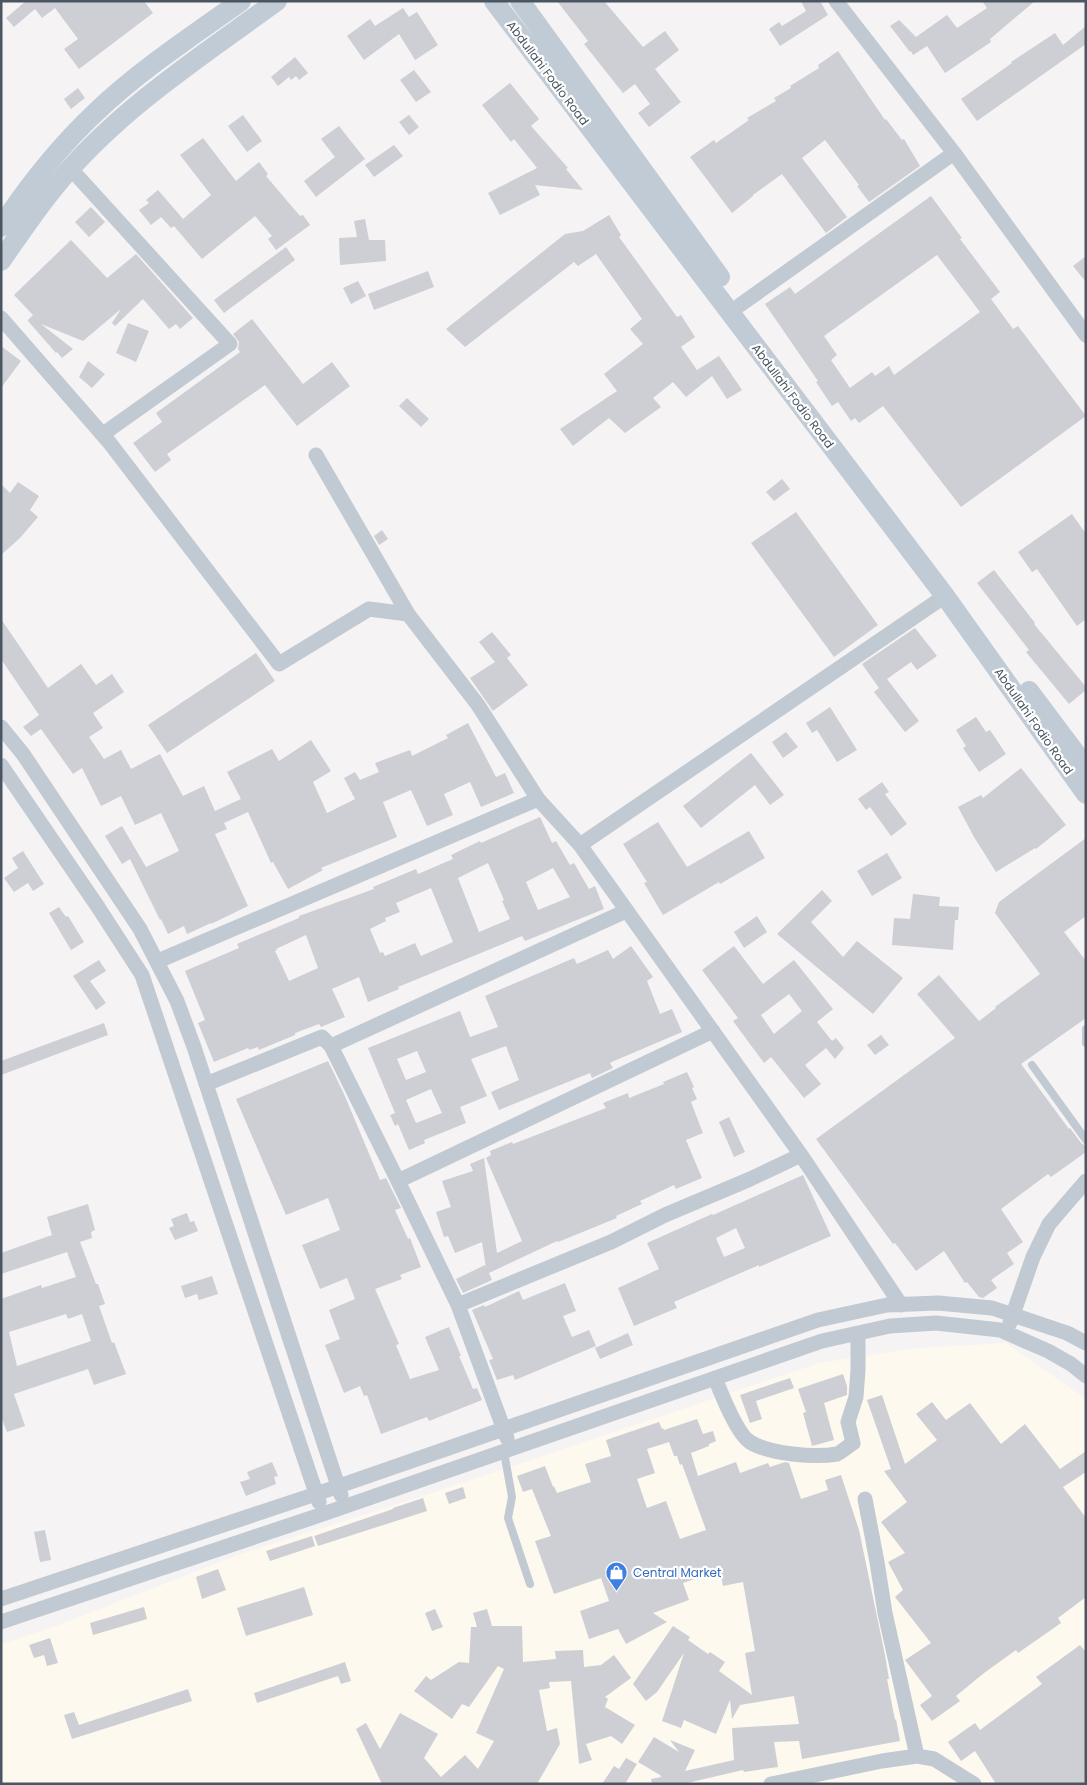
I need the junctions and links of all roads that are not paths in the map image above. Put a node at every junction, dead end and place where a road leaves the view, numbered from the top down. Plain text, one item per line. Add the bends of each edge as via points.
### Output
1 (241, 1) edge
2 (277, 1) edge
3 (494, 1) edge
4 (520, 1) edge
5 (836, 1) edge
6 (954, 153) junction
7 (71, 169) junction
8 (1, 227) edge
9 (1, 261) edge
10 (740, 305) junction
11 (1, 318) edge
12 (1086, 335) edge
13 (103, 434) junction
14 (316, 456) dead end
15 (945, 596) junction
16 (408, 614) junction
17 (1, 727) edge
18 (1, 765) edge
19 (1086, 768) edge
20 (1086, 794) edge
21 (538, 799) junction
22 (580, 845) junction
23 (626, 911) junction
24 (158, 961) junction
25 (1086, 1029) edge
26 (712, 1031) junction
27 (1086, 1043) edge
28 (331, 1046) junction
29 (1032, 1066) dead end
30 (206, 1084) junction
31 (1086, 1140) edge
32 (802, 1155) junction
33 (1086, 1180) edge
34 (398, 1181) junction
35 (458, 1305) junction
36 (900, 1305) junction
37 (1012, 1315) junction
38 (858, 1333) junction
39 (1008, 1333) junction
40 (1086, 1342) edge
41 (1086, 1376) edge
42 (715, 1378) junction
43 (505, 1428) junction
44 (507, 1451) junction
45 (338, 1486) junction
46 (316, 1494) junction
47 (865, 1499) dead end
48 (344, 1506) junction
49 (323, 1514) junction
50 (530, 1584) dead end
51 (1, 1599) edge
52 (1, 1622) edge
53 (917, 1756) junction
54 (771, 1784) edge
55 (974, 1784) edge

1 - 8 main road via 153,64 96,112 59,150
2 - 7 main road via 134,107
3 - 15 main road, Abdullahi Fodio Road
4 - 10 main road, Abdullahi Fodio Road
5 - 6 street
6 - 10 street
6 - 12 street
7 - 9 main road via 25,225
7 - 13 street via 230,344
10 - 19 main road, Abdullahi Fodio Road
11 - 13 street
13 - 16 street via 279,664 369,609
14 - 16 street
15 - 20 main road, Abdullahi Fodio Road
15 - 22 street
16 - 21 street via 478,705
17 - 24 street via 23,754
18 - 46 street via 142,975
21 - 22 street
21 - 24 street
22 - 23 street
23 - 26 street
23 - 28 street
24 - 30 street via 177,1001
25 - 27 lane
26 - 32 street
26 - 34 street
28 - 30 street via 322,1037
28 - 34 street
29 - 31 lane
30 - 45 street
32 - 35 street
32 - 36 street
33 - 37 street via 1049,1224 1032,1257
34 - 35 street
35 - 43 street
36 - 37 street via 956,1304 992,1308
36 - 43 street via 818,1320
37 - 39 street
37 - 40 street
38 - 39 street via 890,1326 936,1323
38 - 42 street via 822,1341
38 - 42 street via 856,1398 848,1422 853,1443 839,1454 778,1452 749,1442 728,1410
39 - 41 street via 1048,1351
42 - 44 street
43 - 44 street
43 - 45 street
44 - 48 street
44 - 50 lane via 512,1497 508,1518
45 - 46 street
45 - 48 street
46 - 49 street
46 - 51 street
47 - 53 street via 885,1613
48 - 49 street
49 - 52 street
53 - 54 street
53 - 55 street via 934,1758

